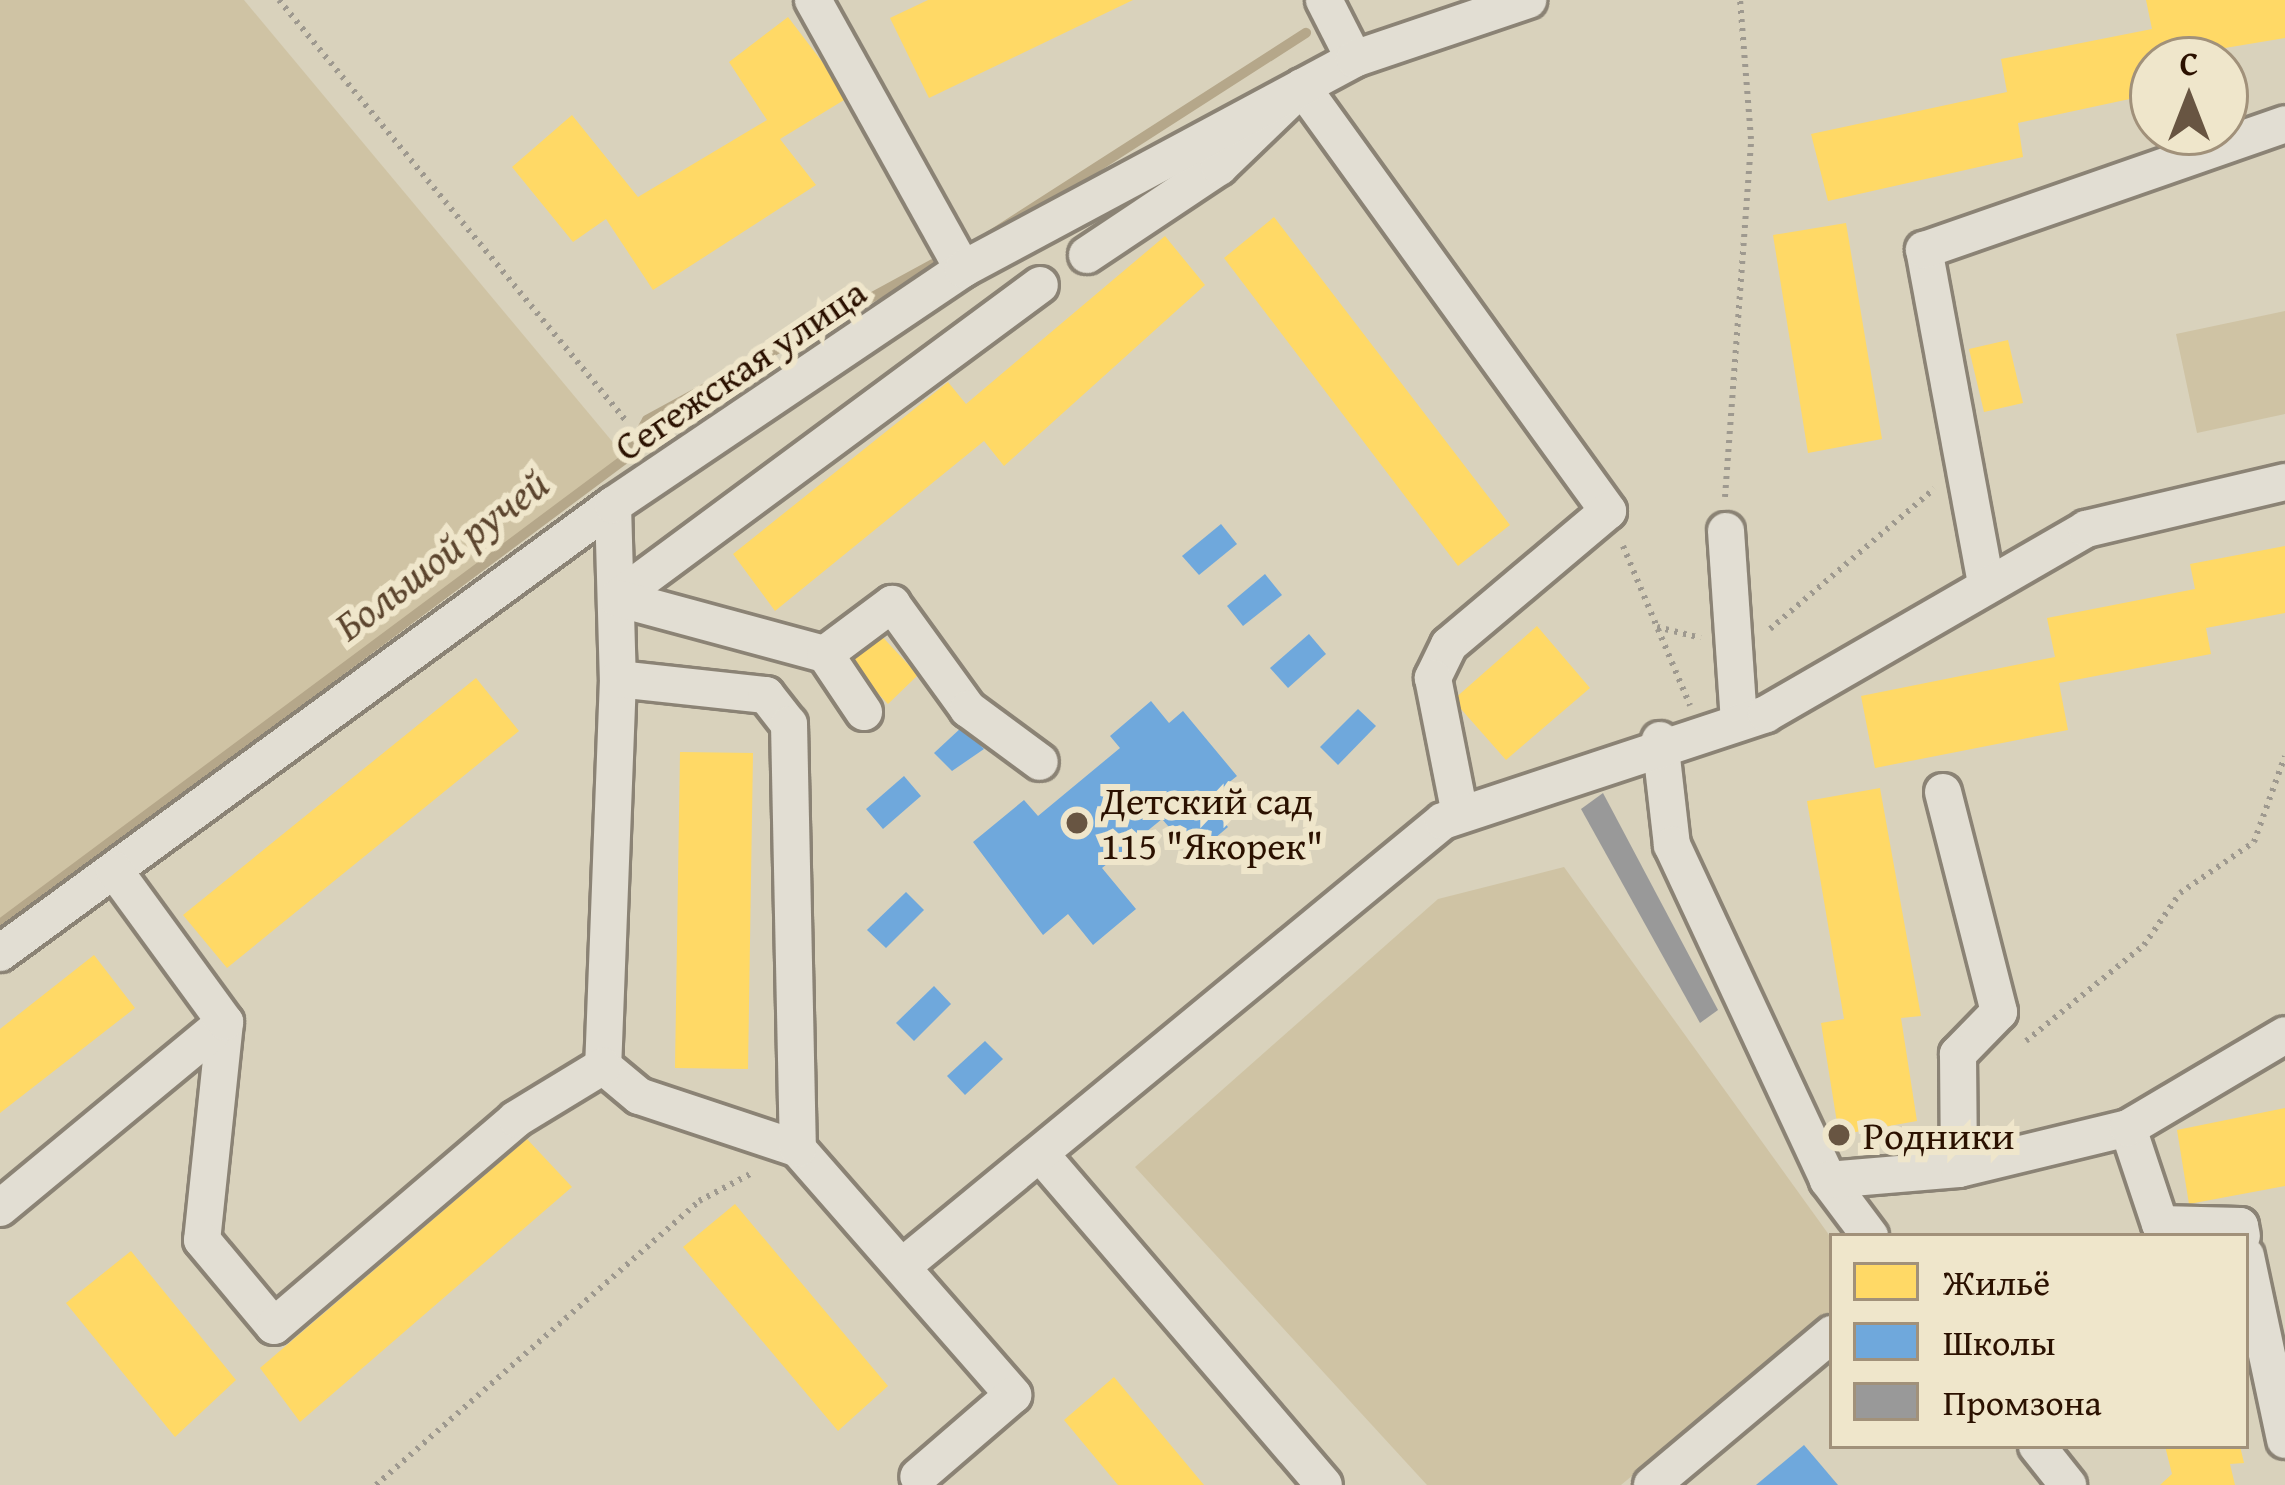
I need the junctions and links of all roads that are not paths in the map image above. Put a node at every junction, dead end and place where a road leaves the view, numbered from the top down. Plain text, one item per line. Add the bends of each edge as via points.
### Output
1 (812, 0) edge
2 (1324, 0) edge
3 (1528, 0) edge
4 (1354, 59) junction
5 (1302, 87) junction
6 (2285, 124) edge
7 (1087, 255) dead end
8 (963, 269) junction
9 (1040, 285) dead end
10 (2285, 482) edge
11 (613, 506) junction
12 (1726, 531) road end
13 (1985, 578) junction
14 (617, 598) junction
15 (825, 654) junction
16 (618, 679) junction
17 (864, 712) dead end
18 (1739, 721) junction
19 (1660, 740) junction
20 (1040, 762) dead end
21 (1943, 792) dead end
22 (1460, 814) junction
23 (114, 869) junction
24 (0, 952) edge
25 (225, 1022) junction
26 (2285, 1035) edge
27 (602, 1066) junction
28 (2128, 1128) junction
29 (798, 1149) junction
30 (1042, 1156) junction
31 (1959, 1168) junction
32 (1828, 1180) junction
33 (0, 1208) edge
34 (1868, 1233) edge
35 (2241, 1233) edge
36 (904, 1265) junction
37 (2249, 1270) edge
38 (1829, 1337) edge
39 (2285, 1440) edge
40 (2039, 1449) edge
41 (919, 1477) dead end
42 (1324, 1485) edge
43 (1652, 1485) edge
44 (2068, 1485) edge

1 - 8 street
2 - 4 street
3 - 4 street, Сегежская улица
4 - 5 street, Сегежская улица
5 - 7 street via 1220,167
5 - 8 street, Сегежская улица
5 - 22 street via 1608,511 1449,645 1433,679
6 - 13 street via 1924,250
8 - 11 street, Сегежская улица
9 - 14 street
10 - 13 street via 2086,529
11 - 14 street
11 - 23 street, Сегежская улица
12 - 18 street
13 - 18 street
14 - 15 street
14 - 16 street
15 - 17 street
15 - 20 street via 892,604 968,710
16 - 27 street
16 - 29 street via 766,694 789,724
18 - 19 street
19 - 22 street
19 - 32 street via 1672,845
21 - 31 street via 1999,1012 1958,1054
22 - 30 street
23 - 24 street, Сегежская улица
23 - 25 street
25 - 27 street via 202,1240 274,1326 516,1119
25 - 33 street
26 - 28 street
27 - 29 street via 639,1096
28 - 31 street
28 - 35 street via 2160,1224 2240,1226
29 - 36 street
30 - 36 street
30 - 42 street
31 - 32 street
32 - 34 street
36 - 41 street via 1012,1395
37 - 39 street
38 - 43 street
40 - 44 street

